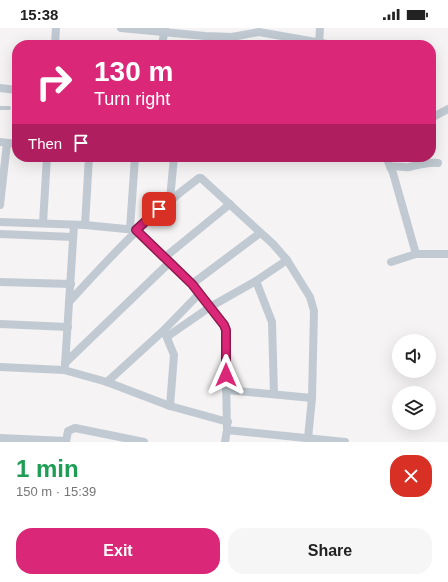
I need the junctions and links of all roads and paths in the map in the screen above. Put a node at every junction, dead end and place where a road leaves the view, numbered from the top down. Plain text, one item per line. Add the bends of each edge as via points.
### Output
1 (56, 28) edge
2 (121, 28) edge
3 (320, 28) edge
4 (165, 30) edge
5 (55, 40) edge
6 (163, 40) edge
7 (303, 40) edge
8 (319, 40) edge
9 (0, 88) edge
10 (12, 90) edge
11 (0, 108) edge
12 (9, 108) dead end
13 (448, 109) edge
14 (436, 115) edge
15 (3, 142) edge
16 (47, 162) edge
17 (89, 162) edge
18 (135, 162) edge
19 (174, 162) edge
20 (388, 162) edge
21 (438, 163) dead end
22 (390, 167) junction
23 (170, 199) junction
24 (230, 204) junction
25 (0, 205) edge
26 (0, 222) edge
27 (43, 223) junction
28 (74, 225) junction
29 (85, 225) junction
30 (133, 229) junction
31 (260, 232) junction
32 (0, 234) edge
33 (73, 237) junction
34 (416, 254) junction
35 (448, 254) edge
36 (167, 260) junction
37 (287, 260) junction
38 (391, 262) dead end
39 (256, 281) junction
40 (0, 282) edge
41 (71, 284) junction
42 (192, 284) junction
43 (199, 294) junction
44 (69, 302) junction
45 (210, 306) junction
46 (0, 324) edge
47 (68, 326) junction
48 (166, 333) junction
49 (0, 367) edge
50 (65, 367) junction
51 (108, 382) junction
52 (226, 390) junction
53 (274, 394) junction
54 (312, 398) junction
55 (170, 406) junction
56 (227, 426) junction
57 (0, 438) edge
58 (308, 438) junction
59 (66, 442) edge
60 (144, 442) edge
61 (225, 442) edge
62 (346, 442) edge

1 - 5 street
2 - 4 street
3 - 8 street
4 - 6 street
4 - 7 street via 232,37 259,32
9 - 10 street
11 - 12 lane
13 - 14 street
15 - 25 street
16 - 27 street
17 - 29 street
18 - 30 street
19 - 23 street
20 - 22 street
21 - 22 street via 428,162 408,168 398,165
22 - 34 street
23 - 24 street via 200,178
23 - 30 street
24 - 31 street
24 - 36 street
26 - 27 street
27 - 28 street
28 - 29 street
28 - 33 street
29 - 30 street
30 - 36 street
30 - 44 street
31 - 37 street
31 - 42 street
32 - 33 street
33 - 41 street
34 - 35 street
34 - 38 street
36 - 42 street
36 - 50 street
37 - 39 street
37 - 54 street via 313,305
39 - 45 street
39 - 53 street via 272,322
40 - 41 street
41 - 44 street
42 - 43 street
43 - 45 street
43 - 48 street
44 - 47 street
45 - 48 street
45 - 52 street via 226,330
46 - 47 street
47 - 50 street
48 - 51 street
48 - 55 street via 174,355
49 - 50 street
50 - 51 street
51 - 55 street
52 - 53 street
52 - 56 street
53 - 54 street
54 - 58 street
55 - 56 street
56 - 58 street
56 - 61 street
57 - 59 street
58 - 62 street
59 - 60 street via 68,431 75,428

